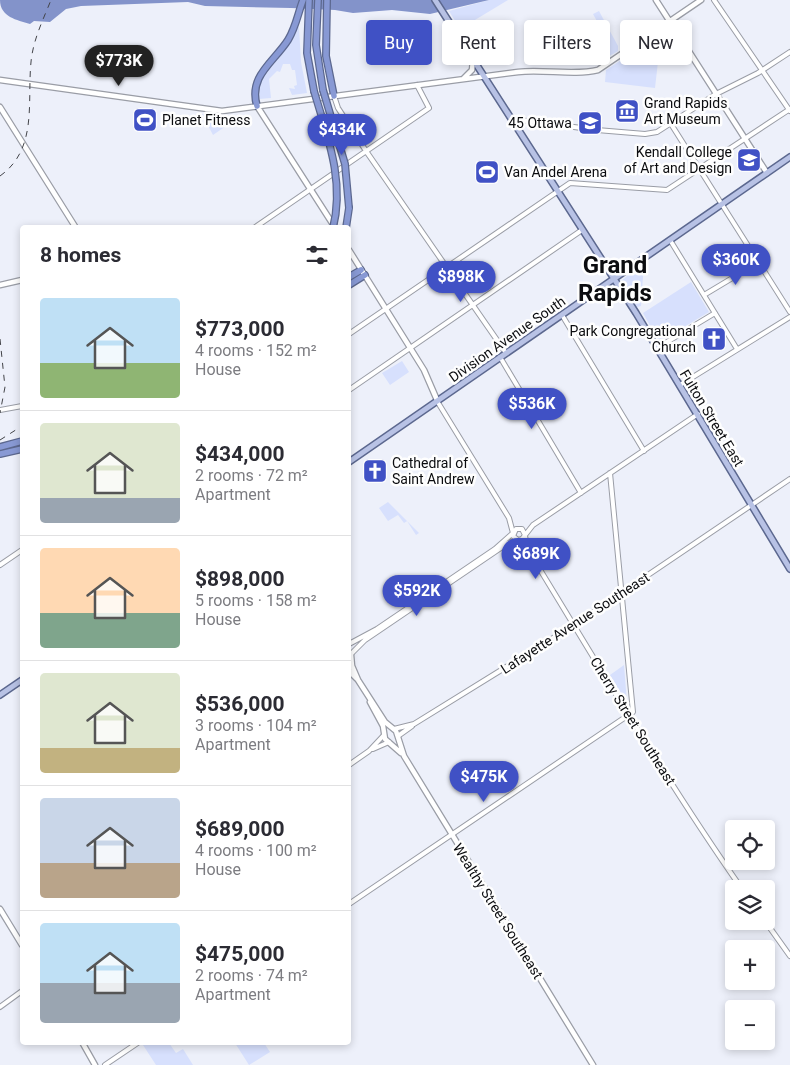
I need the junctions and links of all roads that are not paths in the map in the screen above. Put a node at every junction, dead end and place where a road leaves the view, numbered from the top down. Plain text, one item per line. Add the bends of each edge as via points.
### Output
1 (303, 0) edge
2 (309, 0) edge
3 (318, 0) edge
4 (327, 0) edge
5 (434, 0) edge
6 (656, 0) edge
7 (701, 0) edge
8 (714, 0) edge
9 (447, 20) edge
10 (668, 20) edge
11 (672, 20) edge
12 (790, 52) edge
13 (620, 55) edge
14 (692, 57) edge
15 (472, 65) edge
16 (477, 65) edge
17 (762, 70) junction
18 (485, 76) junction
19 (0, 80) edge
20 (462, 80) junction
21 (417, 85) junction
22 (716, 94) junction
23 (334, 96) junction
24 (257, 106) junction
25 (0, 107) edge
26 (790, 110) edge
27 (512, 119) junction
28 (671, 124) junction
29 (745, 139) junction
30 (366, 151) junction
31 (790, 157) edge
32 (700, 169) junction
33 (767, 173) junction
34 (310, 190) junction
35 (558, 191) junction
36 (723, 203) junction
37 (74, 225) edge
38 (258, 225) edge
39 (332, 225) edge
40 (334, 225) edge
41 (346, 225) edge
42 (582, 230) junction
43 (670, 240) junction
44 (351, 253) edge
45 (759, 262) junction
46 (447, 268) junction
47 (363, 272) junction
48 (351, 276) edge
49 (614, 279) junction
50 (20, 280) edge
51 (351, 284) edge
52 (0, 285) edge
53 (704, 295) junction
54 (473, 306) junction
55 (386, 309) junction
56 (790, 312) edge
57 (714, 313) junction
58 (562, 314) junction
59 (790, 317) edge
60 (351, 333) edge
61 (411, 348) junction
62 (657, 348) junction
63 (737, 350) junction
64 (506, 353) junction
65 (500, 357) junction
66 (680, 385) junction
67 (351, 389) edge
68 (437, 400) junction
69 (20, 406) edge
70 (0, 410) edge
71 (698, 414) junction
72 (20, 442) edge
73 (0, 446) edge
74 (20, 449) edge
75 (644, 451) junction
76 (0, 454) edge
77 (351, 459) edge
78 (610, 474) junction
79 (790, 480) edge
80 (581, 493) junction
81 (751, 505) junction
82 (509, 518) junction
83 (533, 525) junction
84 (520, 528) junction
85 (513, 533) junction
86 (525, 536) junction
87 (518, 540) junction
88 (528, 550) junction
89 (20, 551) edge
90 (0, 565) edge
91 (790, 569) edge
92 (622, 593) junction
93 (574, 626) junction
94 (351, 643) edge
95 (351, 655) edge
96 (351, 661) edge
97 (351, 673) edge
98 (358, 680) junction
99 (20, 681) edge
100 (0, 695) edge
101 (370, 700) junction
102 (630, 716) junction
103 (414, 724) junction
104 (393, 729) junction
105 (384, 734) junction
106 (398, 736) junction
107 (389, 742) junction
108 (369, 751) junction
109 (404, 756) junction
110 (351, 764) edge
111 (452, 836) junction
112 (736, 880) edge
113 (351, 903) edge
114 (0, 909) edge
115 (771, 930) edge
116 (20, 942) edge
117 (790, 956) edge
118 (20, 992) edge
119 (0, 1007) edge
120 (84, 1045) edge
121 (134, 1045) edge
122 (95, 1065) edge
123 (104, 1065) edge
124 (593, 1065) edge

1 - 24 highway via 288,39 258,76 255,89
2 - 40 highway, bridge via 307,53 336,174 338,199
3 - 41 highway, bridge via 316,53 347,176
4 - 23 highway via 326,56
5 - 9 main road, Fulton Street East
6 - 10 main road
7 - 11 main road
8 - 17 street
12 - 17 street
13 - 18 main road via 598,70 583,73 539,70
14 - 22 main road
15 - 20 main road
16 - 18 main road, Fulton Street East
17 - 22 street
17 - 26 street
18 - 20 main road
18 - 27 main road, Fulton Street East
19 - 24 main road via 214,110
20 - 21 main road
21 - 23 main road
21 - 30 street via 429,108
22 - 28 street
22 - 29 main road
23 - 24 main road
23 - 30 street via 338,108
24 - 34 main road
25 - 37 main road
26 - 29 street
27 - 28 street via 645,134
27 - 35 main road, Fulton Street East
28 - 32 street
29 - 32 street
29 - 33 main road
30 - 34 street
30 - 46 street
31 - 33 main road, Division Avenue South
32 - 35 street via 667,190 574,181
32 - 36 street
33 - 36 main road, Division Avenue South
34 - 38 street
34 - 39 main road
35 - 42 main road, Fulton Street East
35 - 46 street
36 - 43 main road, Division Avenue South
36 - 45 street
42 - 49 main road, Fulton Street East
42 - 54 street
43 - 49 main road, Division Avenue South
43 - 53 street
44 - 47 main road
45 - 53 street
45 - 56 street
46 - 54 street
46 - 55 street
47 - 48 highway
47 - 51 highway
47 - 55 main road
49 - 58 main road, Division Avenue South
49 - 62 main road, Fulton Street East
50 - 52 main road
53 - 57 street
54 - 61 street
54 - 64 street
55 - 60 street
55 - 61 main road
57 - 62 street
57 - 63 street
58 - 64 main road, Division Avenue South
58 - 75 street
59 - 63 street
61 - 67 street
61 - 68 main road
62 - 66 main road, Fulton Street East
63 - 66 street
64 - 65 main road, Division Avenue South
65 - 68 main road, Division Avenue South
65 - 80 street
66 - 71 main road, Fulton Street East
68 - 77 main road, Division Avenue South
68 - 82 street
69 - 70 street
71 - 75 street
71 - 81 main road, Fulton Street East
72 - 73 highway
74 - 76 highway
75 - 78 street
78 - 80 street
78 - 92 street
79 - 81 street, Lafayette Avenue Southeast
80 - 83 street
81 - 91 main road, Fulton Street East
81 - 92 street, Lafayette Avenue Southeast
82 - 84 street
82 - 85 street
83 - 84 street
83 - 86 street
84 - 85 street
84 - 86 street
85 - 87 street, Cherry Street Southeast
85 - 94 street via 495,549
86 - 87 street
86 - 88 street, Cherry Street Southeast
87 - 88 street, Cherry Street Southeast
87 - 95 street via 362,642
88 - 93 street, Cherry Street Southeast
89 - 90 street
92 - 93 street, Lafayette Avenue Southeast
92 - 102 street via 633,706
93 - 102 street, Cherry Street Southeast
93 - 103 street, Lafayette Avenue Southeast
96 - 98 main road
97 - 98 main road
98 - 101 main road
99 - 100 main road
101 - 104 main road
101 - 105 main road
102 - 111 street
102 - 112 street, Cherry Street Southeast
103 - 104 street, Lafayette Avenue Southeast
103 - 106 street
104 - 105 main road via 387,729
104 - 106 main road
105 - 107 main road
105 - 108 street
106 - 107 main road via 394,742
106 - 109 main road, Wealthy Street Southeast
107 - 108 street
107 - 109 main road, Wealthy Street Southeast
108 - 110 street
109 - 111 main road, Wealthy Street Southeast
111 - 113 street
111 - 124 main road, Wealthy Street Southeast
114 - 116 main road
115 - 117 street
118 - 119 street
120 - 122 main road
121 - 123 street

